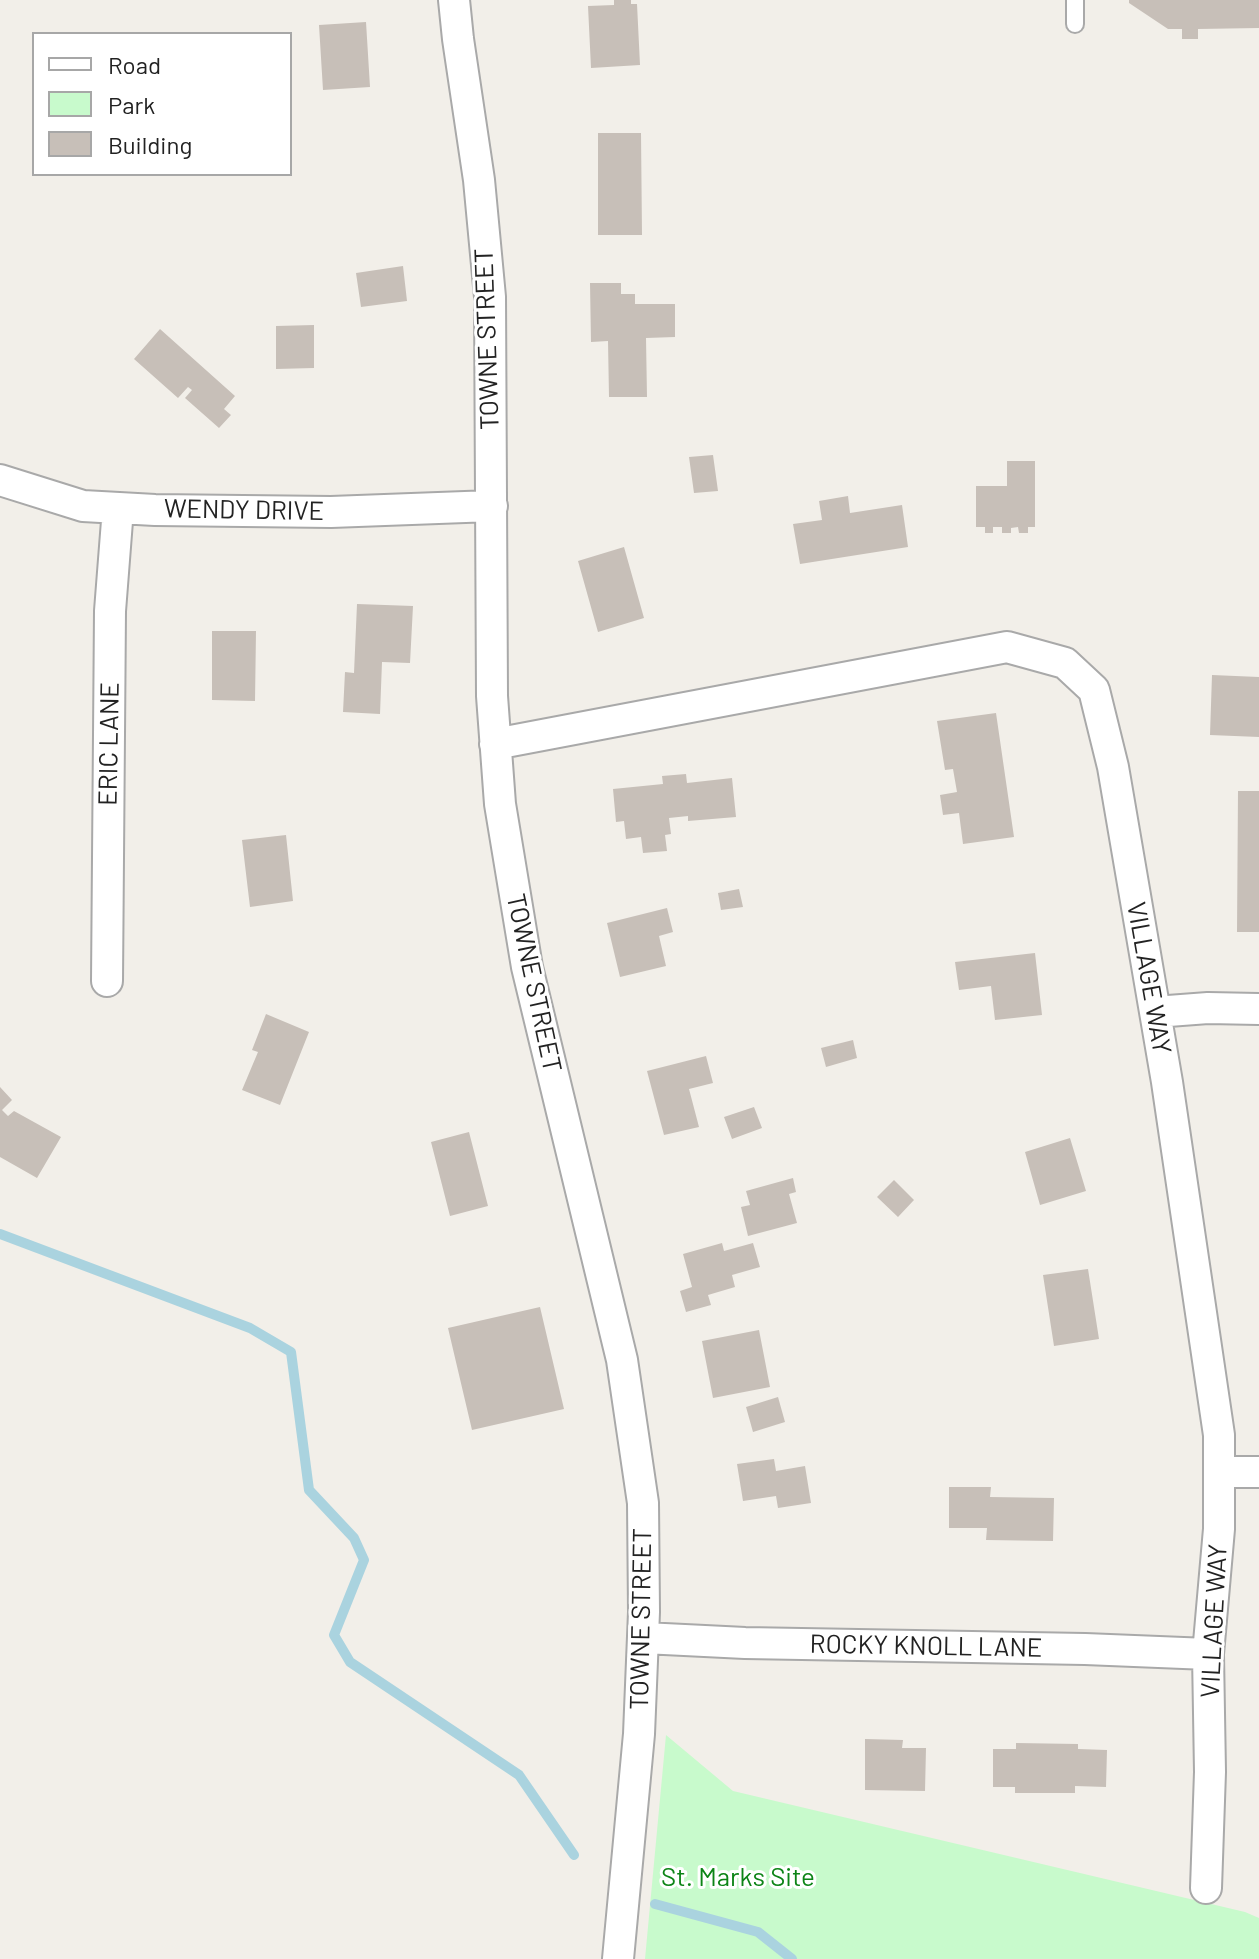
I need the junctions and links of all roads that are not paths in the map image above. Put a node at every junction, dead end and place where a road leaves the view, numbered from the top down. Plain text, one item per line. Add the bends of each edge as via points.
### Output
1 (454, 0) edge
2 (1075, 0) edge
3 (1075, 24) dead end
4 (0, 480) edge
5 (492, 506) junction
6 (118, 508) junction
7 (495, 744) junction
8 (107, 981) dead end
9 (1259, 1009) edge
10 (1155, 1012) junction
11 (1219, 1472) junction
12 (1259, 1472) edge
13 (644, 1638) junction
14 (1208, 1654) junction
15 (1206, 1888) dead end
16 (618, 1959) edge

1 - 5 street, TOWNE STREET via 490,297
2 - 3 lane
4 - 6 street, WENDY DRIVE via 83,506
5 - 6 street, WENDY DRIVE via 331,512
5 - 7 street, TOWNE STREET
6 - 8 street, ERIC LANE via 110,611
7 - 10 street, VILLAGE WAY via 1007,647 1065,663 1094,690 1113,767
7 - 13 street, TOWNE STREET via 527,967 622,1360 643,1503
9 - 10 street
10 - 11 street, VILLAGE WAY via 1219,1435
11 - 12 street
11 - 14 street, VILLAGE WAY
13 - 14 street, ROCKY KNOLL LANE
13 - 16 street, TOWNE STREET
14 - 15 street, VILLAGE WAY

